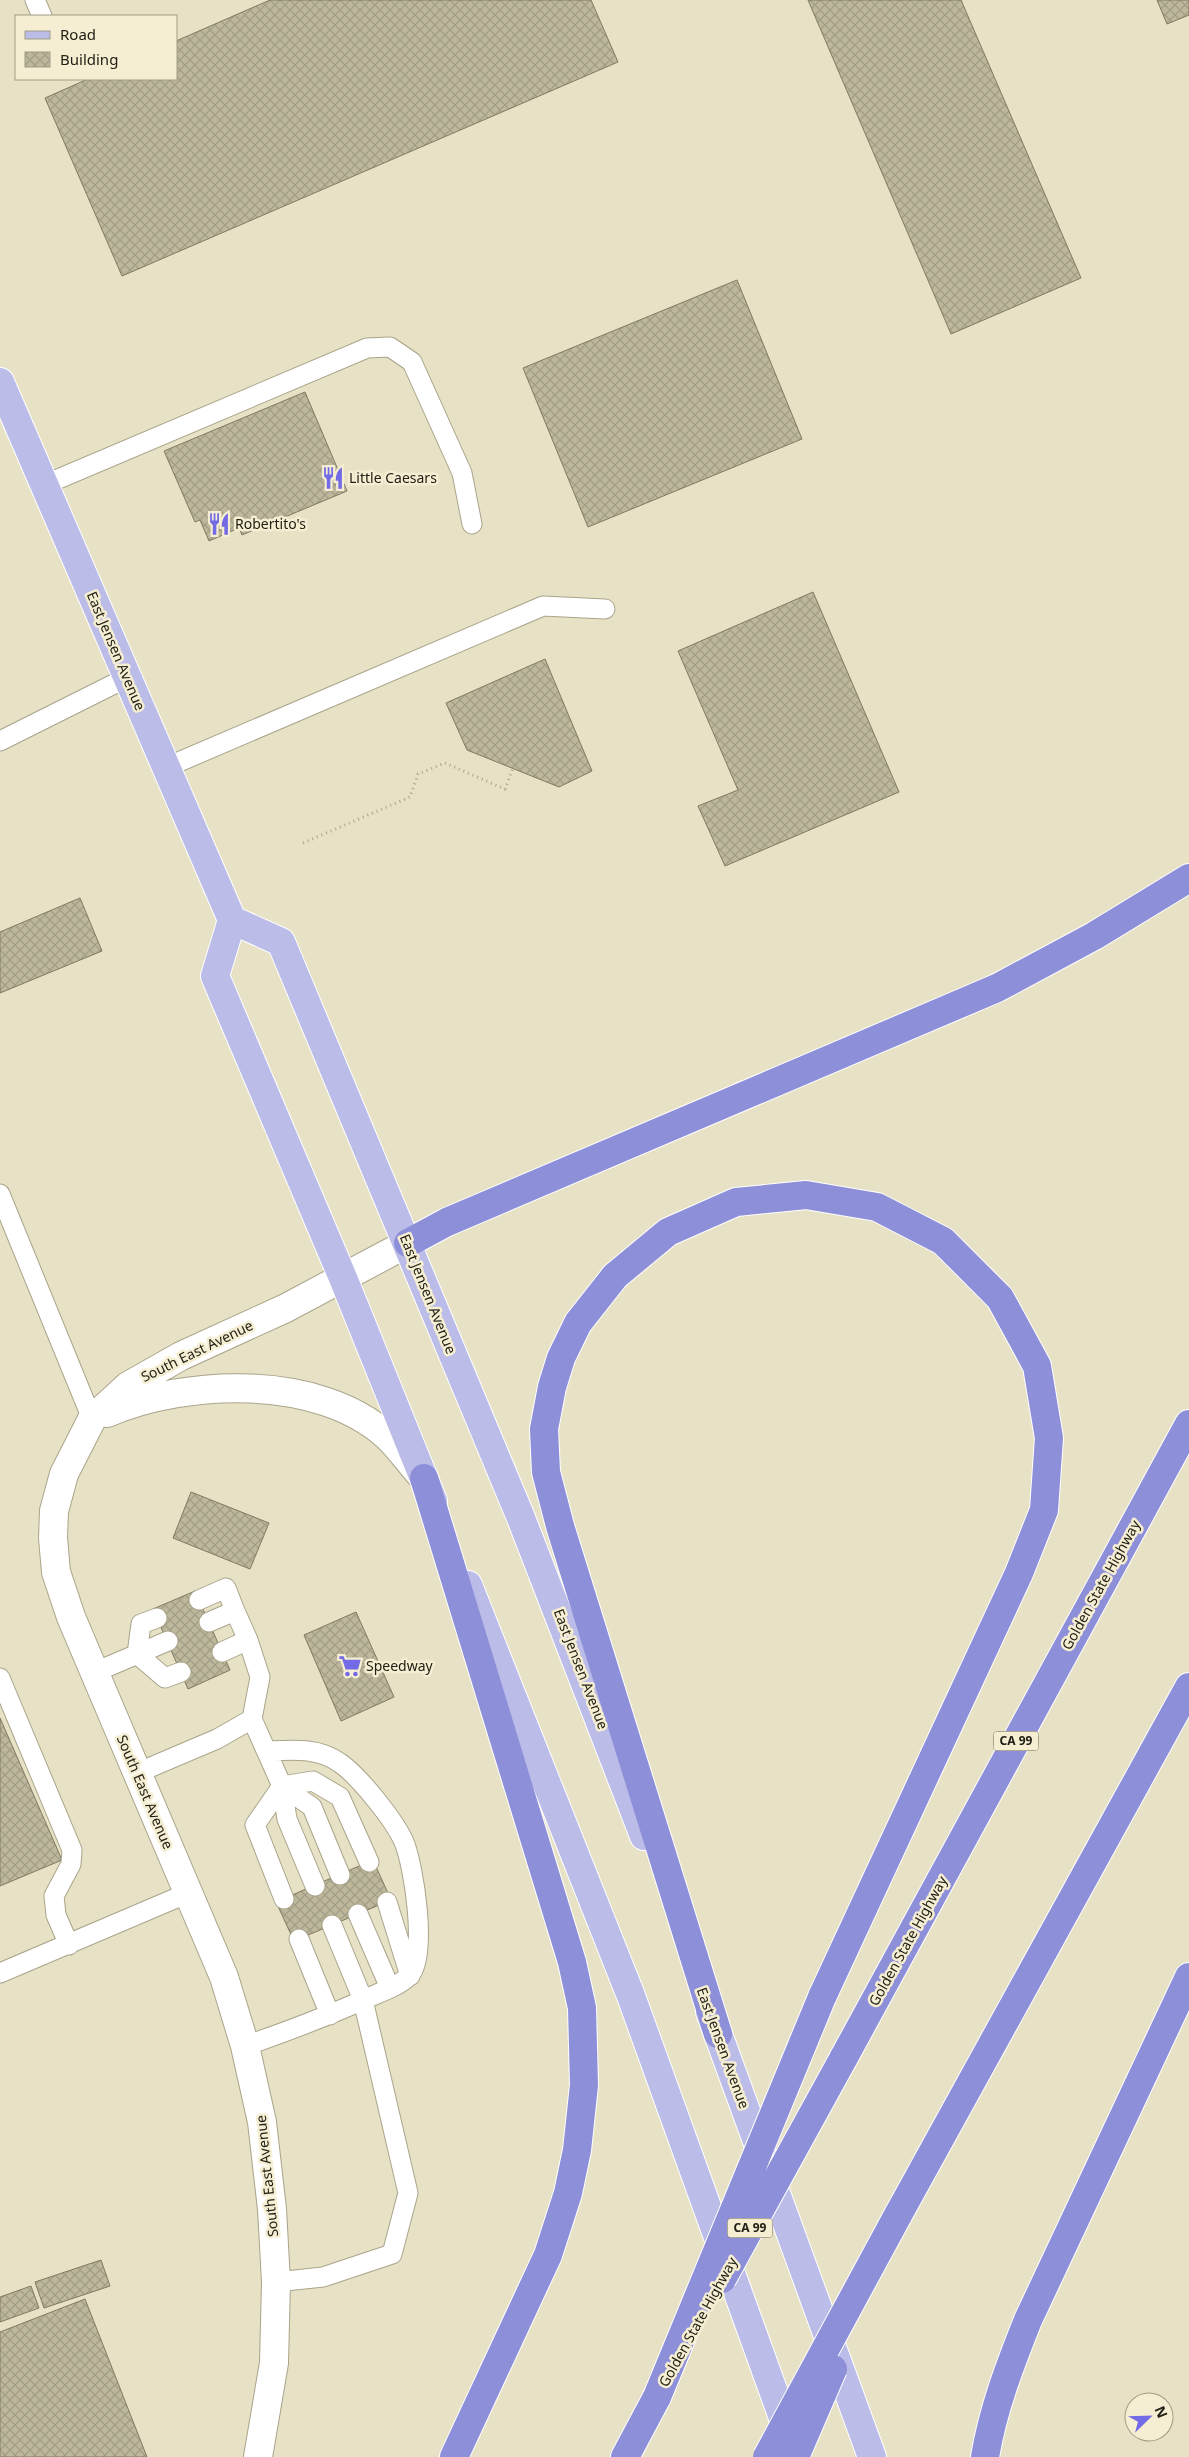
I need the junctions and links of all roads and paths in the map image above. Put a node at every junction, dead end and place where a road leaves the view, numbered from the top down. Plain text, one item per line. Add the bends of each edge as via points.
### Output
1 (35, 0) edge
2 (42, 15) edge
3 (0, 382) edge
4 (44, 485) junction
5 (472, 524) dead end
6 (605, 609) dead end
7 (128, 677) junction
8 (0, 741) edge
9 (167, 768) junction
10 (513, 768) dead end
11 (303, 843) dead end
12 (1189, 878) edge
13 (232, 920) junction
14 (0, 1194) edge
15 (408, 1243) junction
16 (343, 1278) junction
17 (92, 1419) junction
18 (1189, 1424) edge
19 (424, 1478) junction
20 (199, 1600) dead end
21 (235, 1611) junction
22 (157, 1618) dead end
23 (209, 1622) dead end
24 (168, 1640) dead end
25 (248, 1640) junction
26 (222, 1652) dead end
27 (137, 1654) junction
28 (180, 1672) dead end
29 (93, 1673) junction
30 (0, 1678) edge
31 (1189, 1687) edge
32 (252, 1719) junction
33 (267, 1751) junction
34 (137, 1773) junction
35 (282, 1786) junction
36 (369, 1862) dead end
37 (340, 1875) dead end
38 (316, 1886) dead end
39 (188, 1893) junction
40 (284, 1899) dead end
41 (387, 1902) dead end
42 (358, 1914) dead end
43 (332, 1925) dead end
44 (300, 1939) dead end
45 (69, 1945) junction
46 (0, 1973) edge
47 (410, 1976) junction
48 (1189, 1977) edge
49 (390, 1988) junction
50 (363, 2000) junction
51 (330, 2015) junction
52 (718, 2034) junction
53 (245, 2046) junction
54 (898, 2215) junction
55 (276, 2282) junction
56 (657, 2397) junction
57 (258, 2457) edge
58 (454, 2457) edge
59 (625, 2457) edge
60 (767, 2457) edge
61 (796, 2457) edge
62 (872, 2457) edge
63 (985, 2457) edge

1 - 2 lane
3 - 4 main road, East Jensen Avenue
4 - 5 lane via 367,348 390,347 412,362 462,473
4 - 7 main road, East Jensen Avenue
6 - 9 lane via 543,606
7 - 8 lane
7 - 9 main road, East Jensen Avenue
9 - 13 main road, East Jensen Avenue
10 - 11 path via 505,789 446,763 418,774 410,797
12 - 15 highway via 1094,936 997,988 447,1222
13 - 15 main road, East Jensen Avenue via 281,942
13 - 16 main road via 215,976
14 - 17 lane
15 - 16 street, South East Avenue
15 - 52 main road, East Jensen Avenue via 587,1684
16 - 17 street, South East Avenue via 181,1356 128,1386
16 - 19 main road
17 - 19 street via 166,1394 227,1388 283,1391 309,1396 369,1423 387,1436
17 - 29 street, South East Avenue via 64,1474 54,1511 53,1538 56,1572
18 - 56 highway, Golden State Highway / CA 99, bridge
19 - 58 highway via 572,1962 582,2008 584,2049 583,2099 568,2193 548,2255
19 - 61 main road via 630,1996
20 - 21 lane via 226,1588
21 - 23 lane
21 - 25 lane
22 - 27 lane via 141,1624
24 - 27 lane
25 - 26 lane
25 - 32 lane via 260,1677
27 - 28 lane via 165,1678
27 - 29 lane
29 - 34 street, South East Avenue
30 - 45 lane via 72,1850 72,1864 54,1896 56,1915
31 - 54 highway
32 - 33 lane
32 - 34 lane via 217,1739
33 - 35 lane
33 - 47 lane via 310,1750 340,1762 381,1806 400,1835 414,1883 418,1918 418,1957
34 - 39 street, South East Avenue
35 - 36 lane via 313,1781 340,1797
35 - 37 lane via 312,1807
35 - 38 lane via 287,1819
35 - 40 lane via 255,1824
39 - 45 lane
39 - 53 street, South East Avenue via 224,1977
41 - 47 lane
42 - 49 lane
43 - 50 lane
44 - 51 lane
45 - 46 lane
47 - 49 lane
48 - 63 highway via 1028,2320 1005,2376
49 - 50 lane
50 - 51 lane
50 - 55 lane via 408,2193 392,2254 323,2277
51 - 53 lane
52 - 56 highway, bridge via 560,1526 546,1472 544,1429 561,1358 578,1323 615,1276 668,1232 736,1202 806,1195 877,1207 943,1242 1000,1298 1037,1366 1049,1438 1044,1510 1019,1573 822,1997
52 - 62 main road, East Jensen Avenue
53 - 55 street, South East Avenue via 262,2122
54 - 60 highway, bridge
54 - 61 highway, bridge
55 - 57 street, South East Avenue via 274,2363
56 - 59 highway, Golden State Highway / CA 99

